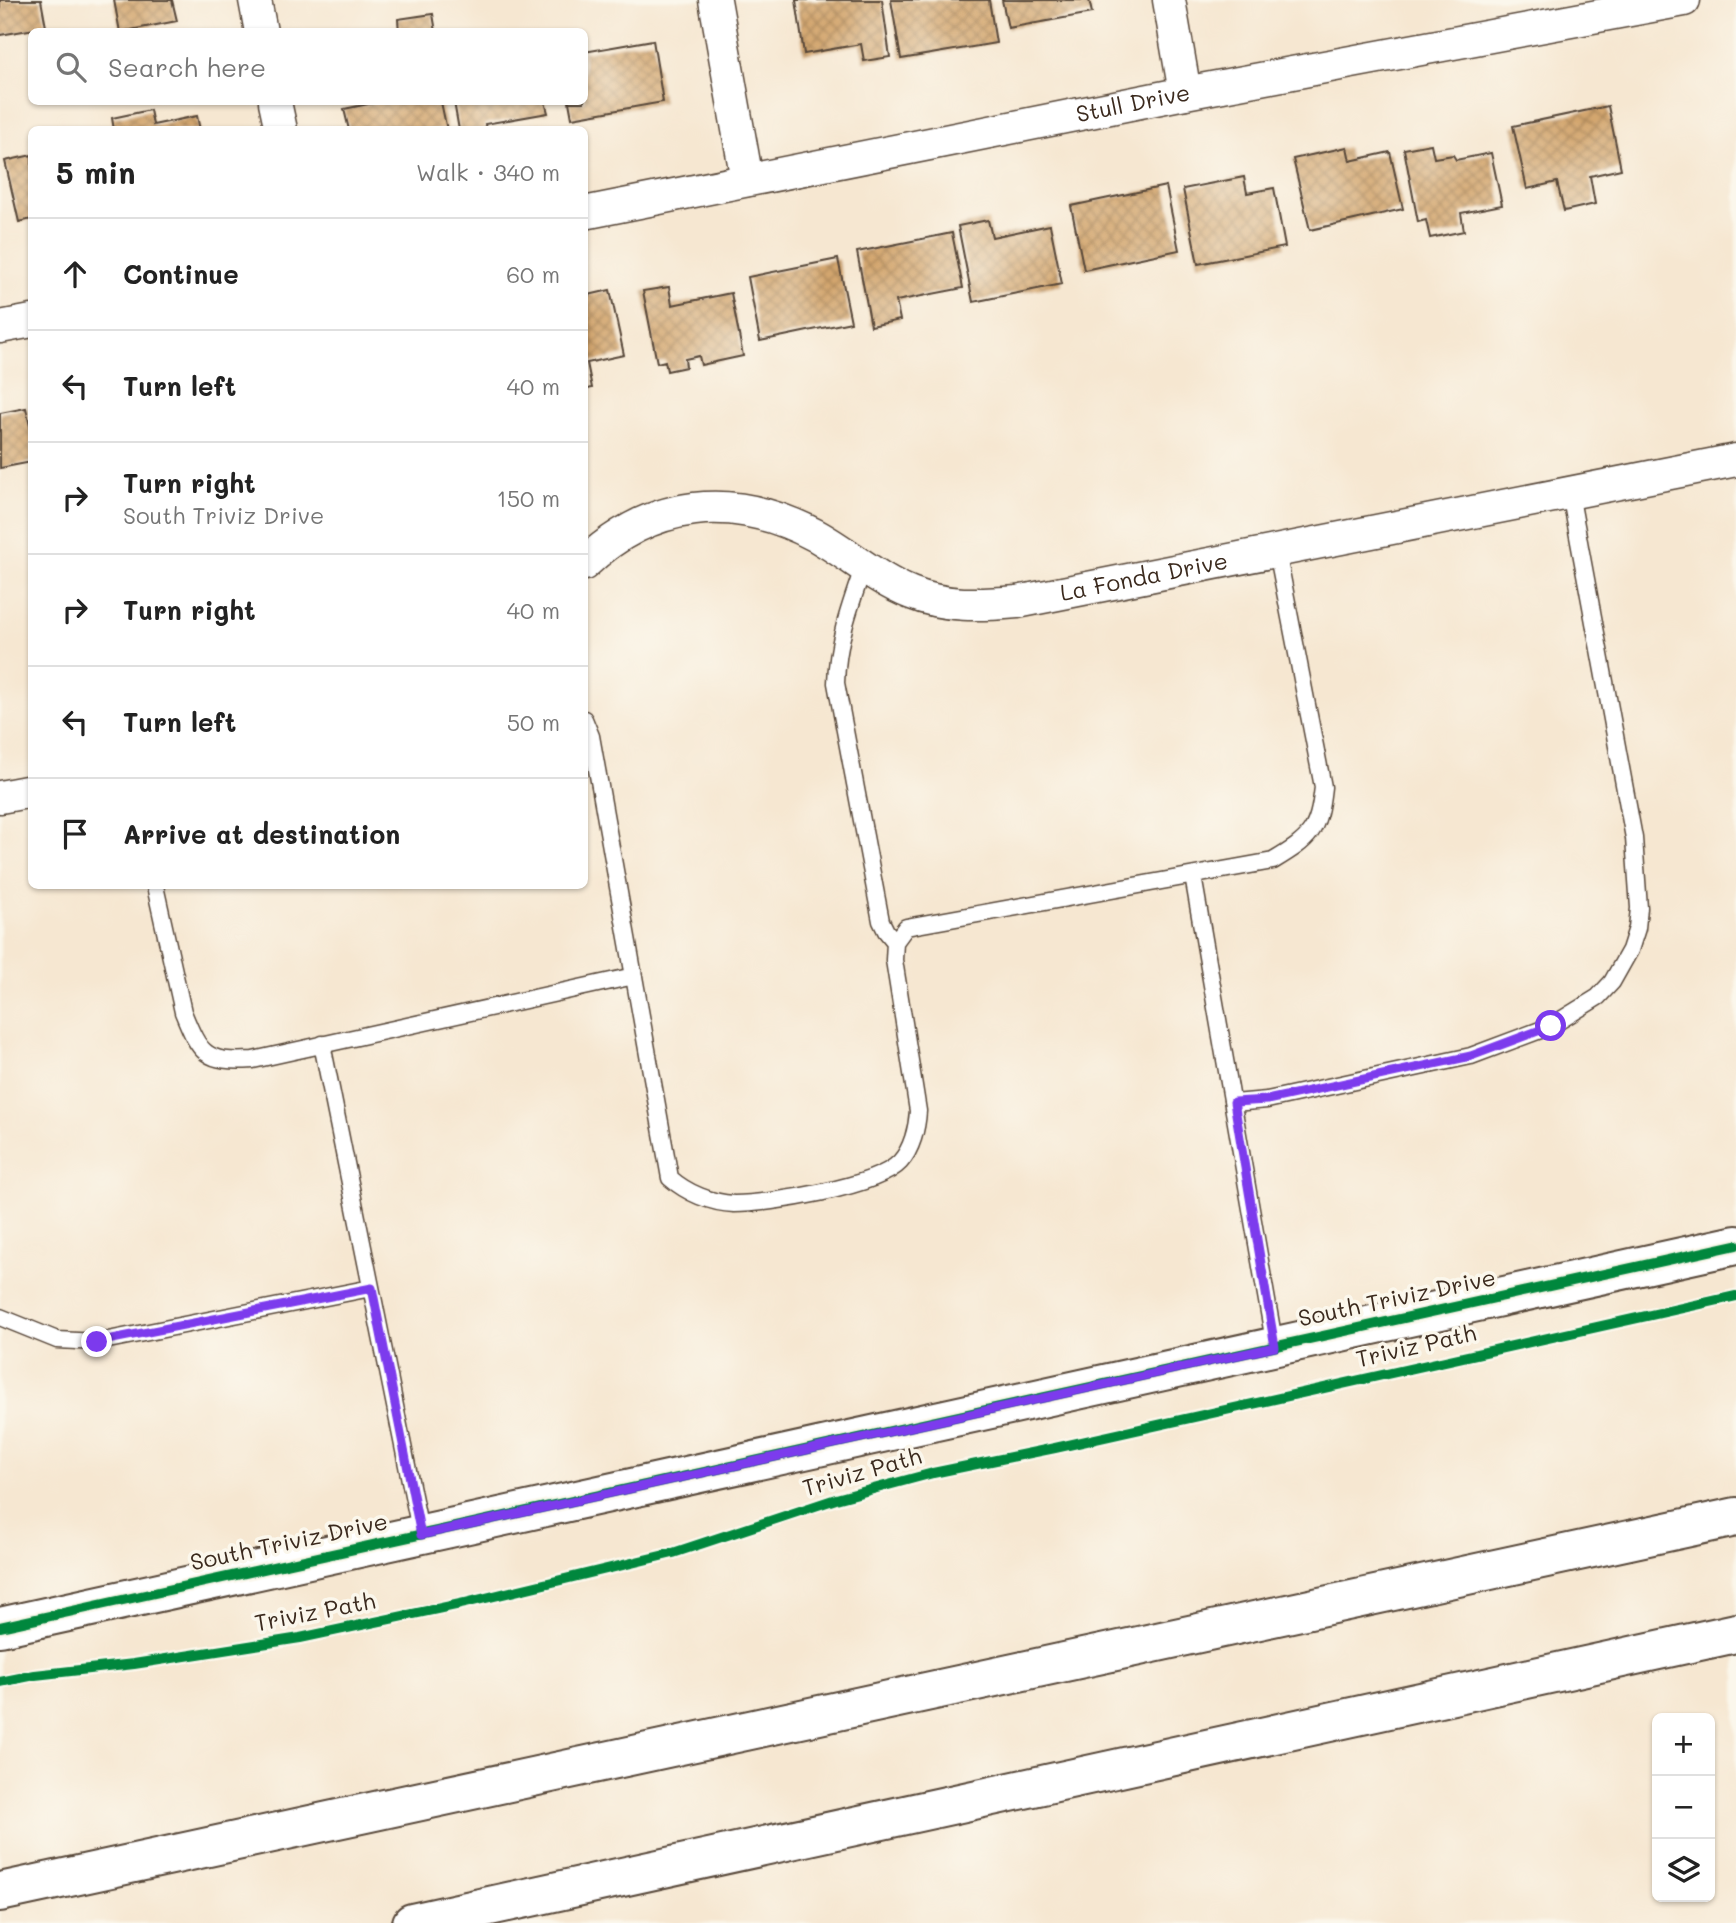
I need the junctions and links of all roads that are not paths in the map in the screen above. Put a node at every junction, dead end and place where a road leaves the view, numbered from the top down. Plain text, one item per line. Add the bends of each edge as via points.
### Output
1 (254, 0) edge
2 (715, 0) edge
3 (1169, 0) edge
4 (1684, 0) edge
5 (1615, 7) edge
6 (260, 28) edge
7 (1185, 93) junction
8 (276, 105) edge
9 (280, 126) edge
10 (747, 180) junction
11 (588, 212) edge
12 (28, 322) edge
13 (0, 327) edge
14 (1736, 460) edge
15 (1570, 493) junction
16 (1277, 551) junction
17 (588, 560) edge
18 (864, 566) junction
19 (588, 729) edge
20 (28, 792) edge
21 (0, 797) edge
22 (1193, 876) junction
23 (156, 889) edge
24 (895, 942) junction
25 (634, 976) junction
26 (322, 1044) junction
27 (1234, 1102) junction
28 (1736, 1245) edge
29 (372, 1288) junction
30 (0, 1317) edge
31 (1275, 1347) junction
32 (1736, 1517) edge
33 (421, 1535) junction
34 (0, 1627) edge
35 (1736, 1633) edge
36 (0, 1892) edge
37 (412, 1923) edge

1 - 6 street
2 - 10 street
3 - 7 street
4 - 5 street, Stull Drive
5 - 7 street, Stull Drive
7 - 10 street, Stull Drive
8 - 9 street
10 - 11 street, Stull Drive
12 - 13 street
14 - 15 street, La Fonda Drive
15 - 16 street, La Fonda Drive
15 - 27 lane via 1634,838 1639,908 1637,928 1624,961 1598,997 1551,1026 1471,1056 1267,1100
16 - 18 street, La Fonda Drive via 1017,602 981,605 912,594
16 - 22 lane via 1324,787 1321,807 1304,842 1273,861
17 - 18 street, La Fonda Drive via 633,527 670,512 708,507 736,508 791,523
18 - 24 lane via 842,629 836,683 881,921
19 - 25 lane
20 - 21 street
22 - 24 lane via 909,926
22 - 27 lane
23 - 26 lane via 183,1012 202,1050 227,1061 253,1060
24 - 25 lane via 918,1126 901,1161 883,1174 802,1198 733,1204 703,1198 670,1178
25 - 26 lane
26 - 29 lane
27 - 31 lane
28 - 31 main road, South Triviz Drive
29 - 30 lane via 97,1342 57,1340
29 - 33 lane
31 - 33 main road, South Triviz Drive
32 - 36 main road
33 - 34 main road, South Triviz Drive
35 - 37 main road

